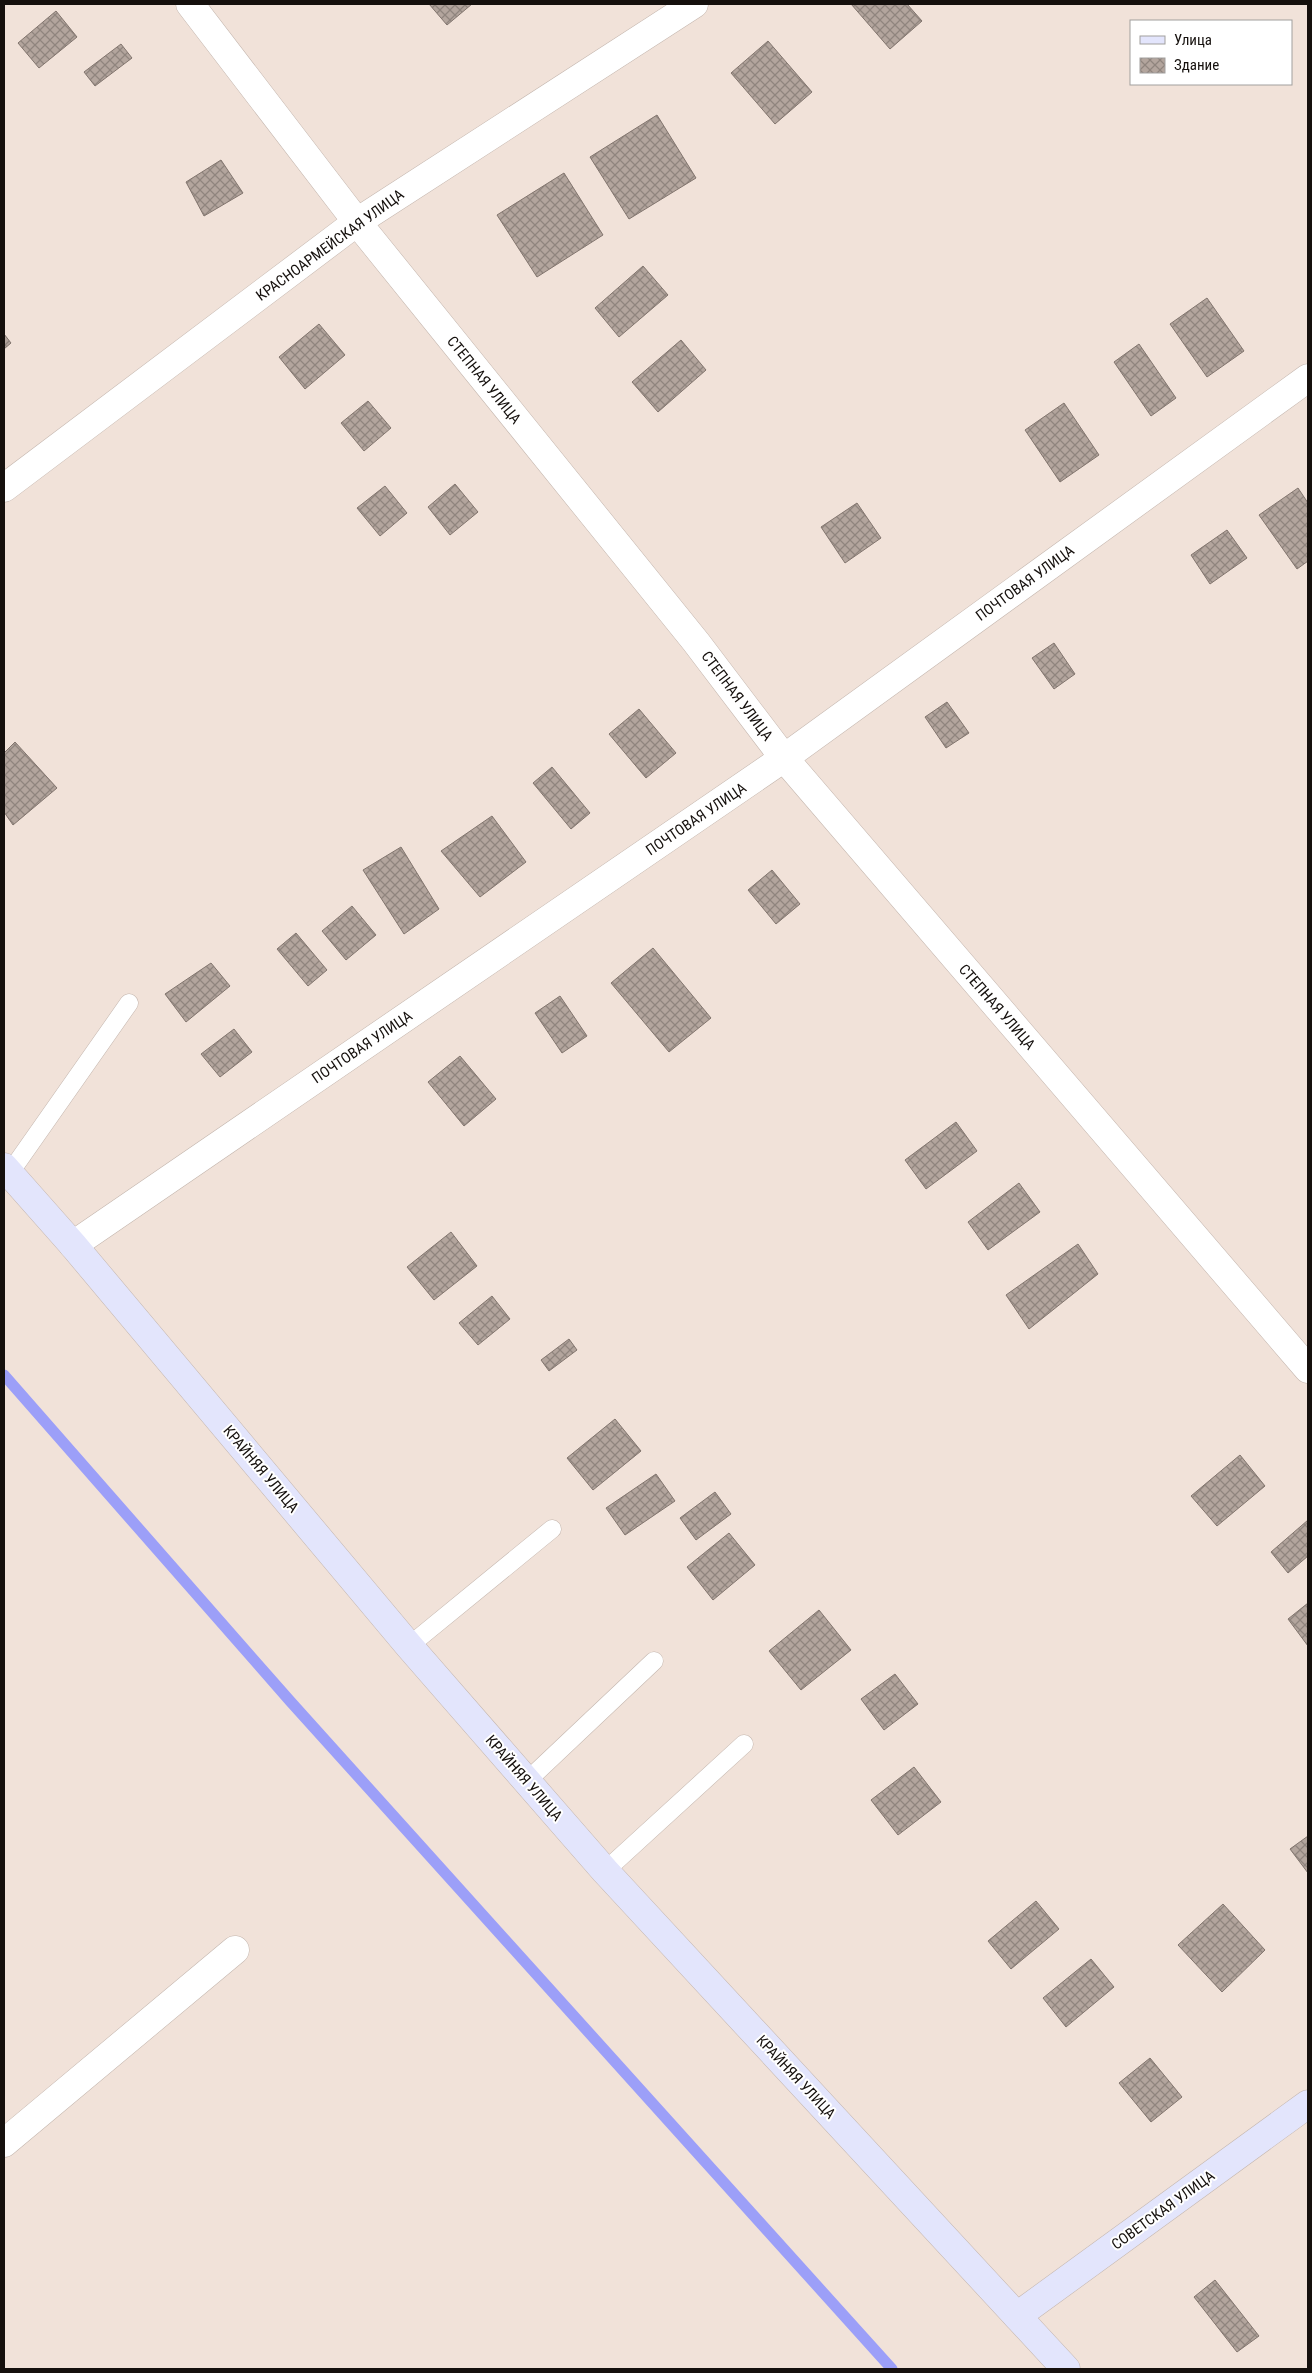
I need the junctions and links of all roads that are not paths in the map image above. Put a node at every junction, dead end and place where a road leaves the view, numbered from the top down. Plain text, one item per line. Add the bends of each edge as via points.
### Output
1 (190, 4) edge
2 (694, 4) edge
3 (357, 222) junction
4 (1308, 378) edge
5 (4, 488) edge
6 (784, 758) junction
7 (129, 1003) dead end
8 (7, 1170) edge
9 (73, 1245) junction
10 (1308, 1369) edge
11 (552, 1529) dead end
12 (409, 1646) junction
13 (654, 1660) dead end
14 (744, 1744) dead end
15 (527, 1781) junction
16 (605, 1871) junction
17 (235, 1950) dead end
18 (1308, 2104) edge
19 (4, 2143) edge
20 (1018, 2316) junction
21 (1066, 2369) edge

1 - 3 street, СТЕПНАЯ УЛИЦА
2 - 3 street, КРАСНОАРМЕЙСКАЯ УЛИЦА
3 - 5 street, КРАСНОАРМЕЙСКАЯ УЛИЦА
3 - 6 street, СТЕПНАЯ УЛИЦА via 690,634
4 - 6 street, ПОЧТОВАЯ УЛИЦА
6 - 9 street, ПОЧТОВАЯ УЛИЦА
6 - 10 street, СТЕПНАЯ УЛИЦА
7 - 8 lane
8 - 9 main road, КРАЙНЯЯ УЛИЦА
9 - 12 main road, КРАЙНЯЯ УЛИЦА
11 - 12 lane
12 - 15 main road, КРАЙНЯЯ УЛИЦА
13 - 15 lane
14 - 16 lane
15 - 16 main road, КРАЙНЯЯ УЛИЦА
16 - 20 main road, КРАЙНЯЯ УЛИЦА
17 - 19 street
18 - 20 main road, СОВЕТСКАЯ УЛИЦА
20 - 21 main road, КРАЙНЯЯ УЛИЦА

